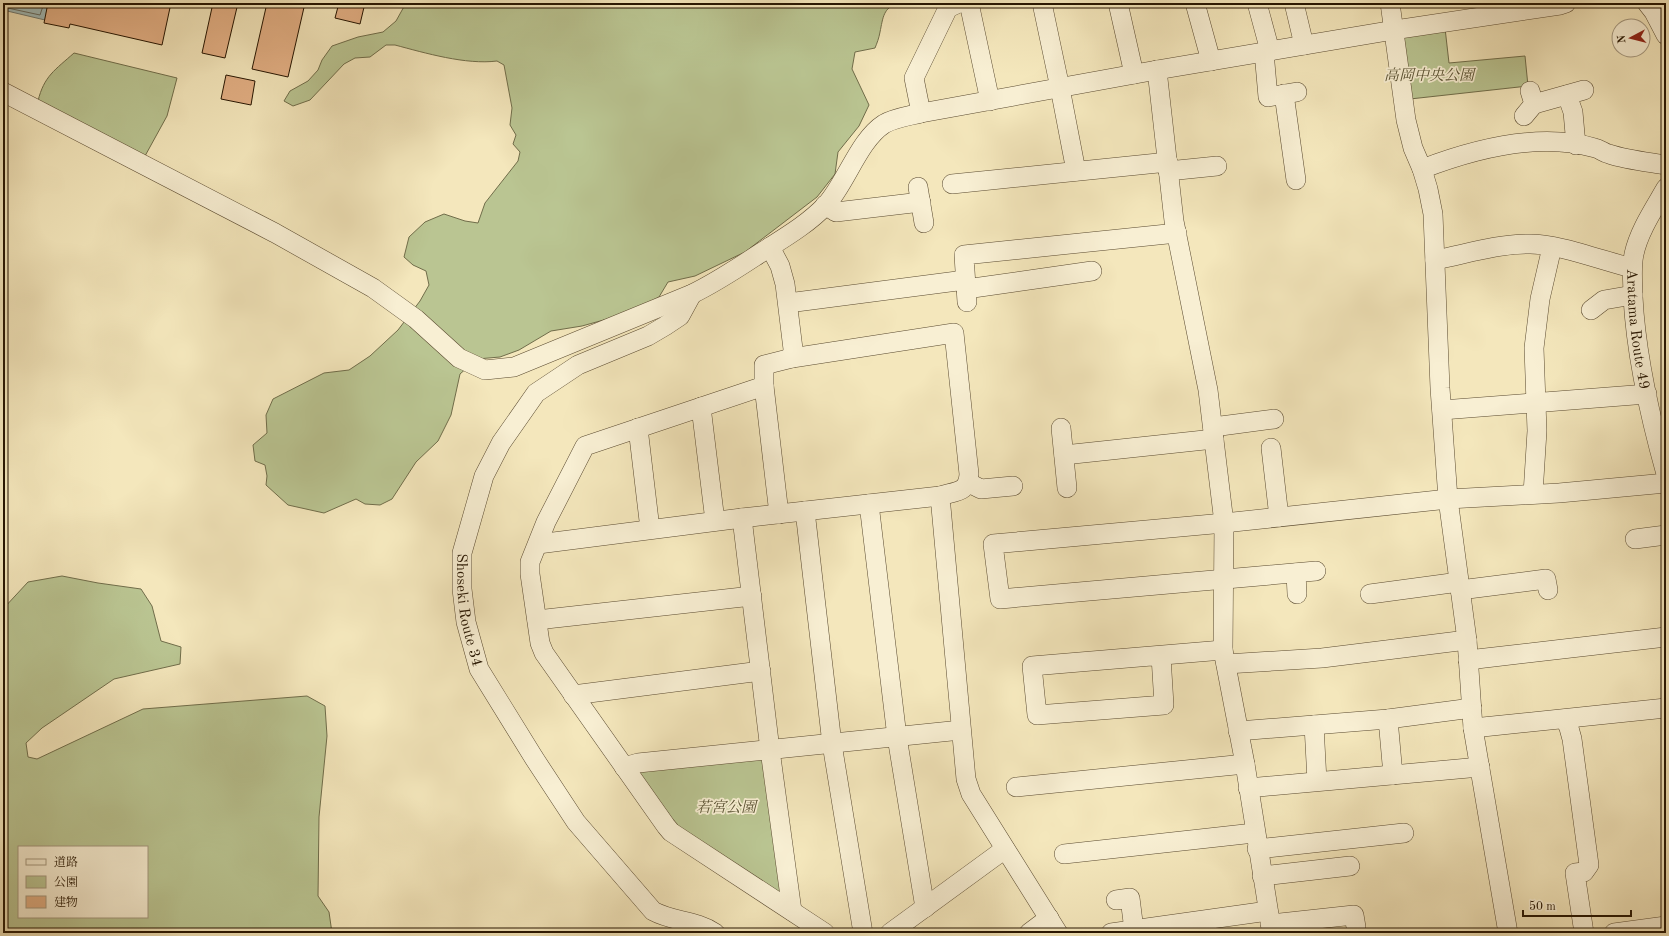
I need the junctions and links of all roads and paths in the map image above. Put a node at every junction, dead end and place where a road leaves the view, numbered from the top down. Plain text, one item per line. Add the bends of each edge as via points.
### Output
1 (959, 3) edge
2 (969, 3) edge
3 (1042, 3) edge
4 (1118, 3) edge
5 (1195, 3) edge
6 (1257, 3) edge
7 (1294, 3) edge
8 (1390, 3) edge
9 (1566, 3) edge
10 (1647, 3) edge
11 (1394, 30) junction
12 (1666, 35) edge
13 (1304, 45) junction
14 (1267, 52) junction
15 (1211, 61) junction
16 (1157, 70) junction
17 (1134, 74) junction
18 (1060, 88) junction
19 (3, 92) edge
20 (990, 101) junction
21 (1529, 104) dead end
22 (921, 113) junction
23 (1576, 145) junction
24 (1666, 165) edge
25 (1168, 166) junction
26 (1217, 166) dead end
27 (1422, 169) junction
28 (1076, 171) junction
29 (1300, 172) dead end
30 (952, 184) dead end
31 (1666, 188) edge
32 (825, 205) junction
33 (924, 222) dead end
34 (1177, 233) junction
35 (770, 247) junction
36 (1552, 247) junction
37 (1435, 260) junction
38 (1632, 268) junction
39 (1092, 271) dead end
40 (966, 291) junction
41 (692, 294) junction
42 (1633, 295) junction
43 (788, 302) junction
44 (1592, 310) dead end
45 (792, 358) junction
46 (764, 386) junction
47 (1647, 394) junction
48 (1534, 402) junction
49 (701, 407) junction
50 (1442, 410) junction
51 (1274, 419) dead end
52 (638, 428) junction
53 (1061, 428) dead end
54 (1213, 433) junction
55 (1271, 448) dead end
56 (1064, 455) junction
57 (1666, 474) edge
58 (1666, 483) edge
59 (969, 484) junction
60 (1013, 486) dead end
61 (1067, 488) dead end
62 (1534, 494) junction
63 (940, 496) junction
64 (1448, 498) junction
65 (869, 504) junction
66 (806, 511) junction
67 (779, 514) junction
68 (1279, 517) junction
69 (742, 518) junction
70 (715, 521) junction
71 (1224, 523) junction
72 (650, 530) junction
73 (1666, 535) edge
74 (1635, 539) dead end
75 (538, 544) junction
76 (1316, 571) dead end
77 (1296, 573) junction
78 (1223, 580) junction
79 (1460, 586) junction
80 (1548, 590) dead end
81 (1297, 594) dead end
82 (1370, 594) dead end
83 (752, 596) junction
84 (537, 620) junction
85 (1666, 637) edge
86 (1467, 640) junction
87 (1161, 656) junction
88 (1224, 657) junction
89 (1468, 660) junction
90 (761, 671) junction
91 (573, 695) junction
92 (1472, 708) junction
93 (1666, 708) edge
94 (1388, 719) junction
95 (1565, 719) junction
96 (1314, 725) junction
97 (1473, 728) junction
98 (961, 730) junction
99 (1238, 731) junction
100 (897, 737) junction
101 (832, 744) junction
102 (770, 750) junction
103 (1245, 764) junction
104 (624, 767) junction
105 (1480, 767) junction
106 (1393, 775) junction
107 (1317, 782) junction
108 (1016, 787) dead end
109 (1248, 788) junction
110 (1404, 833) dead end
111 (1256, 841) junction
112 (1005, 849) junction
113 (1064, 854) dead end
114 (1350, 866) dead end
115 (1262, 876) junction
116 (1116, 900) dead end
117 (925, 908) junction
118 (792, 911) junction
119 (1270, 923) edge
120 (1054, 926) edge
121 (1666, 926) edge
122 (1356, 927) dead end
123 (1134, 930) junction
124 (715, 933) edge
125 (825, 933) edge
126 (863, 933) edge
127 (890, 933) edge
128 (1029, 933) edge
129 (1111, 933) edge
130 (1508, 933) edge
131 (1584, 933) edge
132 (1614, 933) edge

1 - 22 street via 948,8 914,78
2 - 20 street
3 - 18 street
4 - 17 street
5 - 15 street
6 - 14 street
7 - 13 street
8 - 11 street
9 - 11 street via 1560,6
10 - 12 street
11 - 13 street
11 - 27 street via 1406,120 1413,148
13 - 14 street
14 - 15 street
14 - 29 street via 1268,96 1290,93
15 - 16 street
16 - 17 street
16 - 25 street
17 - 18 street
18 - 20 street
18 - 28 street
19 - 41 street via 275,233 373,288 416,319 459,358 485,370 514,367
20 - 22 street
21 - 23 street via 1576,92 1573,112
22 - 32 street via 884,124 872,134 838,189
23 - 24 street
23 - 27 street via 1519,143 1443,161
25 - 26 street
25 - 28 street
25 - 34 street
27 - 37 street via 1433,214
28 - 30 street
31 - 38 street, Aratama Route 49 via 1642,233
32 - 33 street via 836,212 920,195
32 - 35 street via 791,234
34 - 40 street via 964,254
34 - 54 street via 1208,390
35 - 41 street via 720,280
35 - 43 street via 780,266
36 - 37 street via 1511,245
36 - 38 street
36 - 48 street via 1536,320
37 - 50 street
38 - 42 street, Aratama Route 49
39 - 40 street
40 - 43 street
41 - 124 street, Shoseki Route 34 via 680,316 670,323 648,336 578,366 536,393 501,443 484,476 462,553 462,589 466,622 479,669 576,822 653,912 664,917 704,925
42 - 44 street via 1604,300
42 - 47 street, Aratama Route 49 via 1634,321
43 - 45 street
45 - 46 street via 764,365
45 - 59 street via 954,333
46 - 49 street
46 - 67 street
47 - 48 street
47 - 57 street, Aratama Route 49
48 - 50 street
48 - 62 street
49 - 52 street
49 - 70 street
50 - 64 street
51 - 54 street
52 - 72 street
52 - 75 street via 585,446 546,522
53 - 56 street
54 - 56 street
54 - 71 street
55 - 68 street
56 - 61 street
58 - 62 street
59 - 60 street via 981,490
59 - 63 street via 964,489
62 - 64 street
63 - 65 street
63 - 98 street
64 - 68 street
64 - 79 street
65 - 66 street
65 - 100 street
66 - 67 street
66 - 101 street
67 - 69 street
68 - 71 street
69 - 70 street
69 - 83 street
70 - 72 street
71 - 78 street
71 - 78 street via 993,544 1000,599
72 - 75 street
73 - 74 street
75 - 84 street via 530,562
76 - 77 street
77 - 78 street
77 - 81 street
78 - 88 street
79 - 80 street via 1546,579
79 - 82 street
79 - 86 street
83 - 84 street
83 - 90 street
84 - 91 street via 544,653
85 - 89 street
86 - 88 street via 1322,658
86 - 89 street
87 - 87 street via 1032,666 1037,715 1164,705
87 - 88 street
88 - 99 street
89 - 92 street
90 - 91 street
90 - 102 street
91 - 104 street
92 - 94 street
92 - 97 street
93 - 95 street
94 - 96 street
94 - 106 street
95 - 97 street
95 - 131 street via 1572,739 1575,809 1589,864 1584,872 1575,873
96 - 99 street
96 - 107 street
97 - 105 street
98 - 100 street
98 - 112 street via 966,779 971,794
99 - 103 street
100 - 101 street
100 - 117 street
101 - 102 street
101 - 126 street
102 - 104 street via 638,762
102 - 118 street
103 - 108 street
103 - 109 street
104 - 118 street via 671,832
105 - 106 street
105 - 130 street
106 - 107 street
107 - 109 street
109 - 111 street
110 - 111 street
111 - 113 street
111 - 115 street
112 - 117 street
112 - 120 street
114 - 115 street
115 - 119 street
116 - 123 street via 1130,898
117 - 127 street
118 - 125 street
119 - 122 street via 1354,915
119 - 123 street
120 - 128 street
121 - 132 street
123 - 129 street

